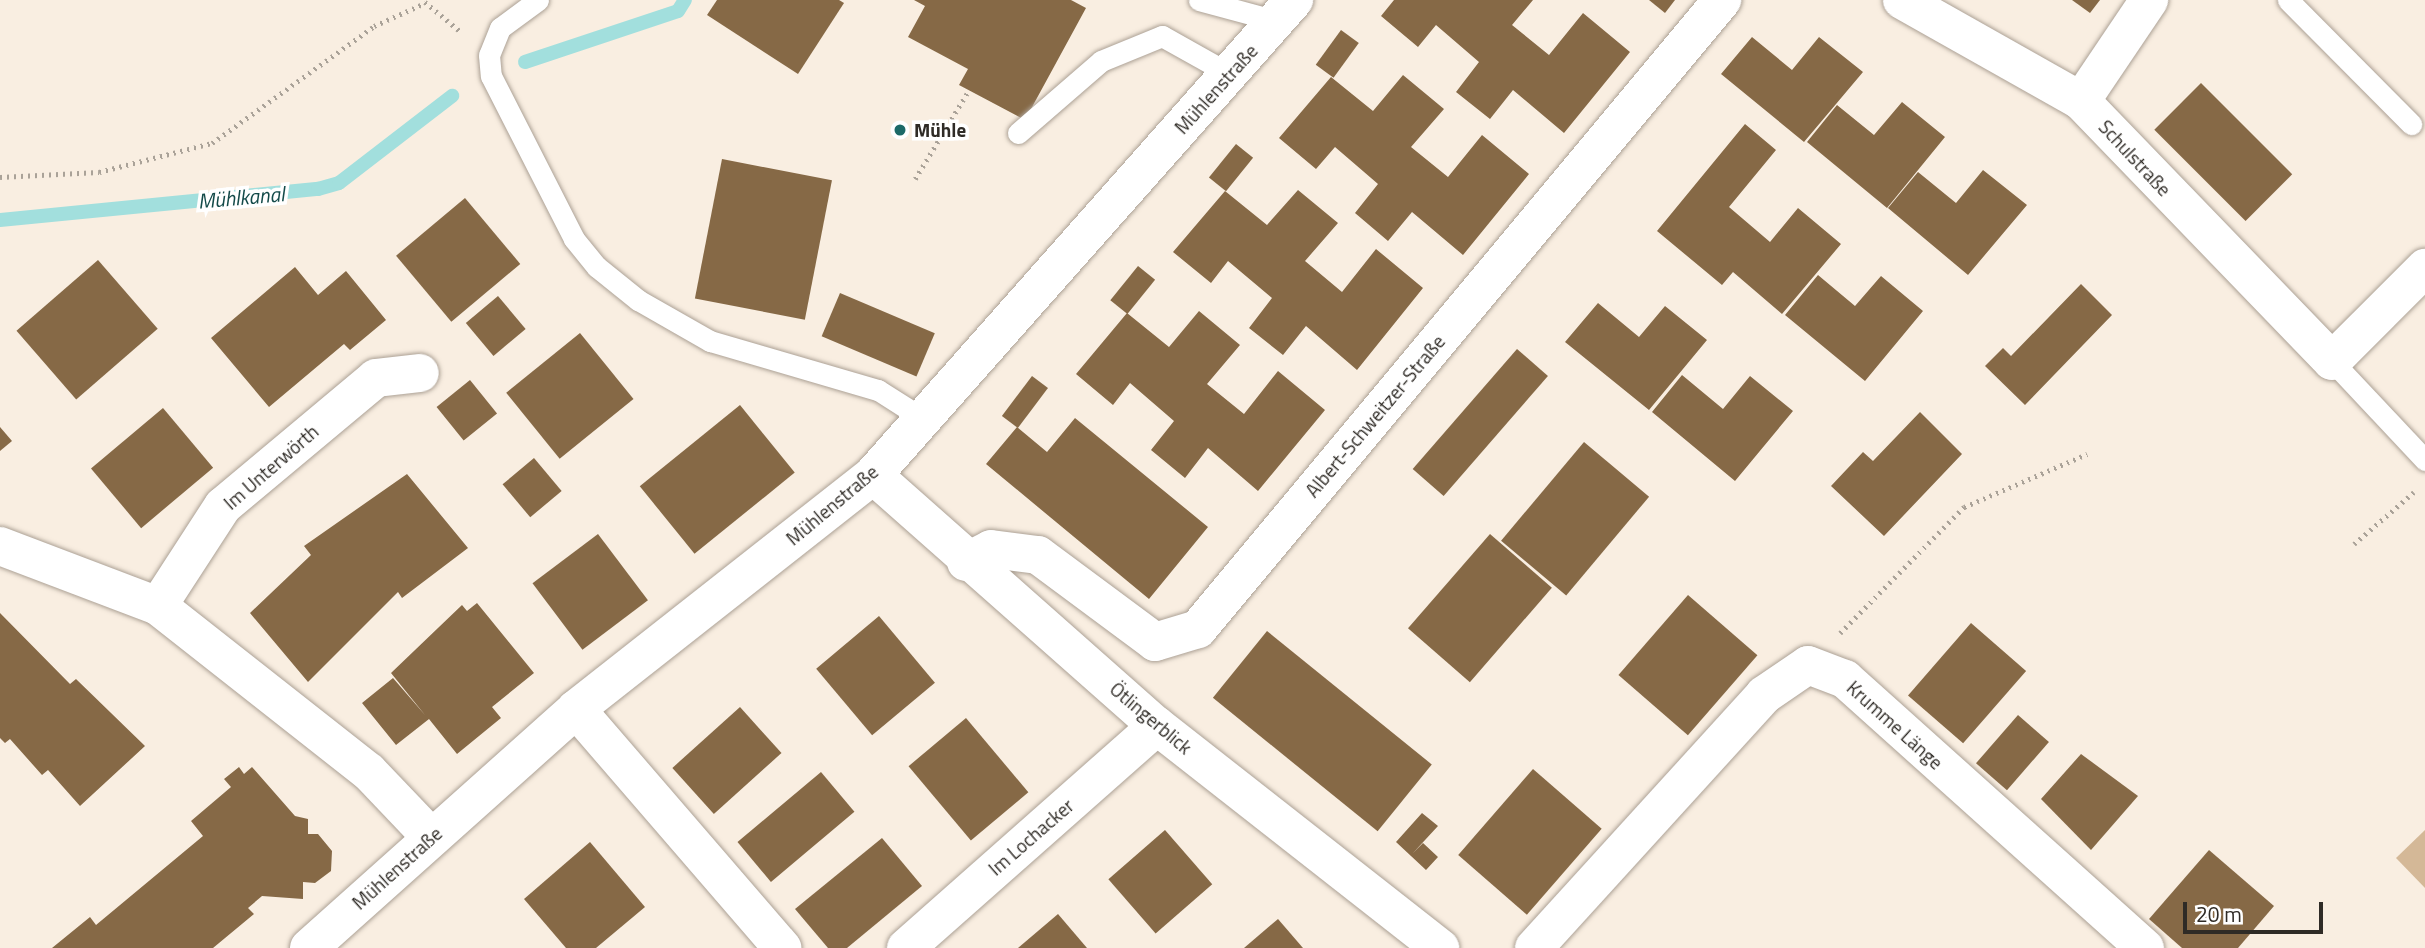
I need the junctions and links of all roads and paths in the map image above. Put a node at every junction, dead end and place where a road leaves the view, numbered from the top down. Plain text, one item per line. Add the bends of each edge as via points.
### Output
1 (538, 0) edge
2 (1199, 0) edge
3 (1722, 0) edge
4 (1902, 0) edge
5 (2149, 0) edge
6 (2288, 0) edge
7 (425, 1) edge
8 (1286, 11) edge
9 (489, 55) junction
10 (1230, 74) junction
11 (969, 90) dead end
12 (2081, 101) junction
13 (2411, 124) dead end
14 (1018, 133) dead end
15 (0, 177) edge
16 (915, 179) dead end
17 (2425, 268) edge
18 (2332, 361) junction
19 (420, 373) dead end
20 (922, 418) junction
21 (2087, 454) dead end
22 (2425, 460) edge
23 (873, 475) junction
24 (2425, 483) edge
25 (2354, 544) dead end
26 (0, 546) edge
27 (966, 562) junction
28 (158, 606) junction
29 (1808, 665) junction
30 (576, 709) junction
31 (1157, 726) junction
32 (431, 837) junction
33 (1431, 946) edge
34 (309, 948) edge
35 (782, 948) edge
36 (905, 948) edge
37 (1534, 948) edge
38 (2145, 948) edge

1 - 9 lane via 500,28
2 - 8 lane
3 - 27 street, Albert-Schweitzer-Straße via 1198,629 1155,642 1038,555 991,549
4 - 12 street, Schulstraße
5 - 12 street
6 - 13 lane
7 - 9 path
7 - 15 path via 374,26 212,143 99,172
8 - 10 street, Mühlenstraße
9 - 20 lane via 491,76 568,228 597,267 638,300 710,341 878,390
10 - 14 lane via 1161,36 1101,61
10 - 20 street, Mühlenstraße
11 - 16 path
12 - 18 street, Schulstraße
17 - 18 street
18 - 22 lane, Schulstraße
19 - 28 street, Im Unterwörth via 376,378 223,506
20 - 23 street, Mühlenstraße
21 - 29 path via 1964,507
23 - 27 street, Ötlingerblick
23 - 30 street, Mühlenstraße
24 - 25 path
26 - 28 street
27 - 31 street, Ötlingerblick
28 - 32 street via 369,772
29 - 37 street via 1764,695
29 - 38 street, Krumme Länge via 1845,679
30 - 32 street, Mühlenstraße
30 - 35 street
31 - 33 street, Ötlingerblick
31 - 36 street, Im Lochacker
32 - 34 street, Mühlenstraße

